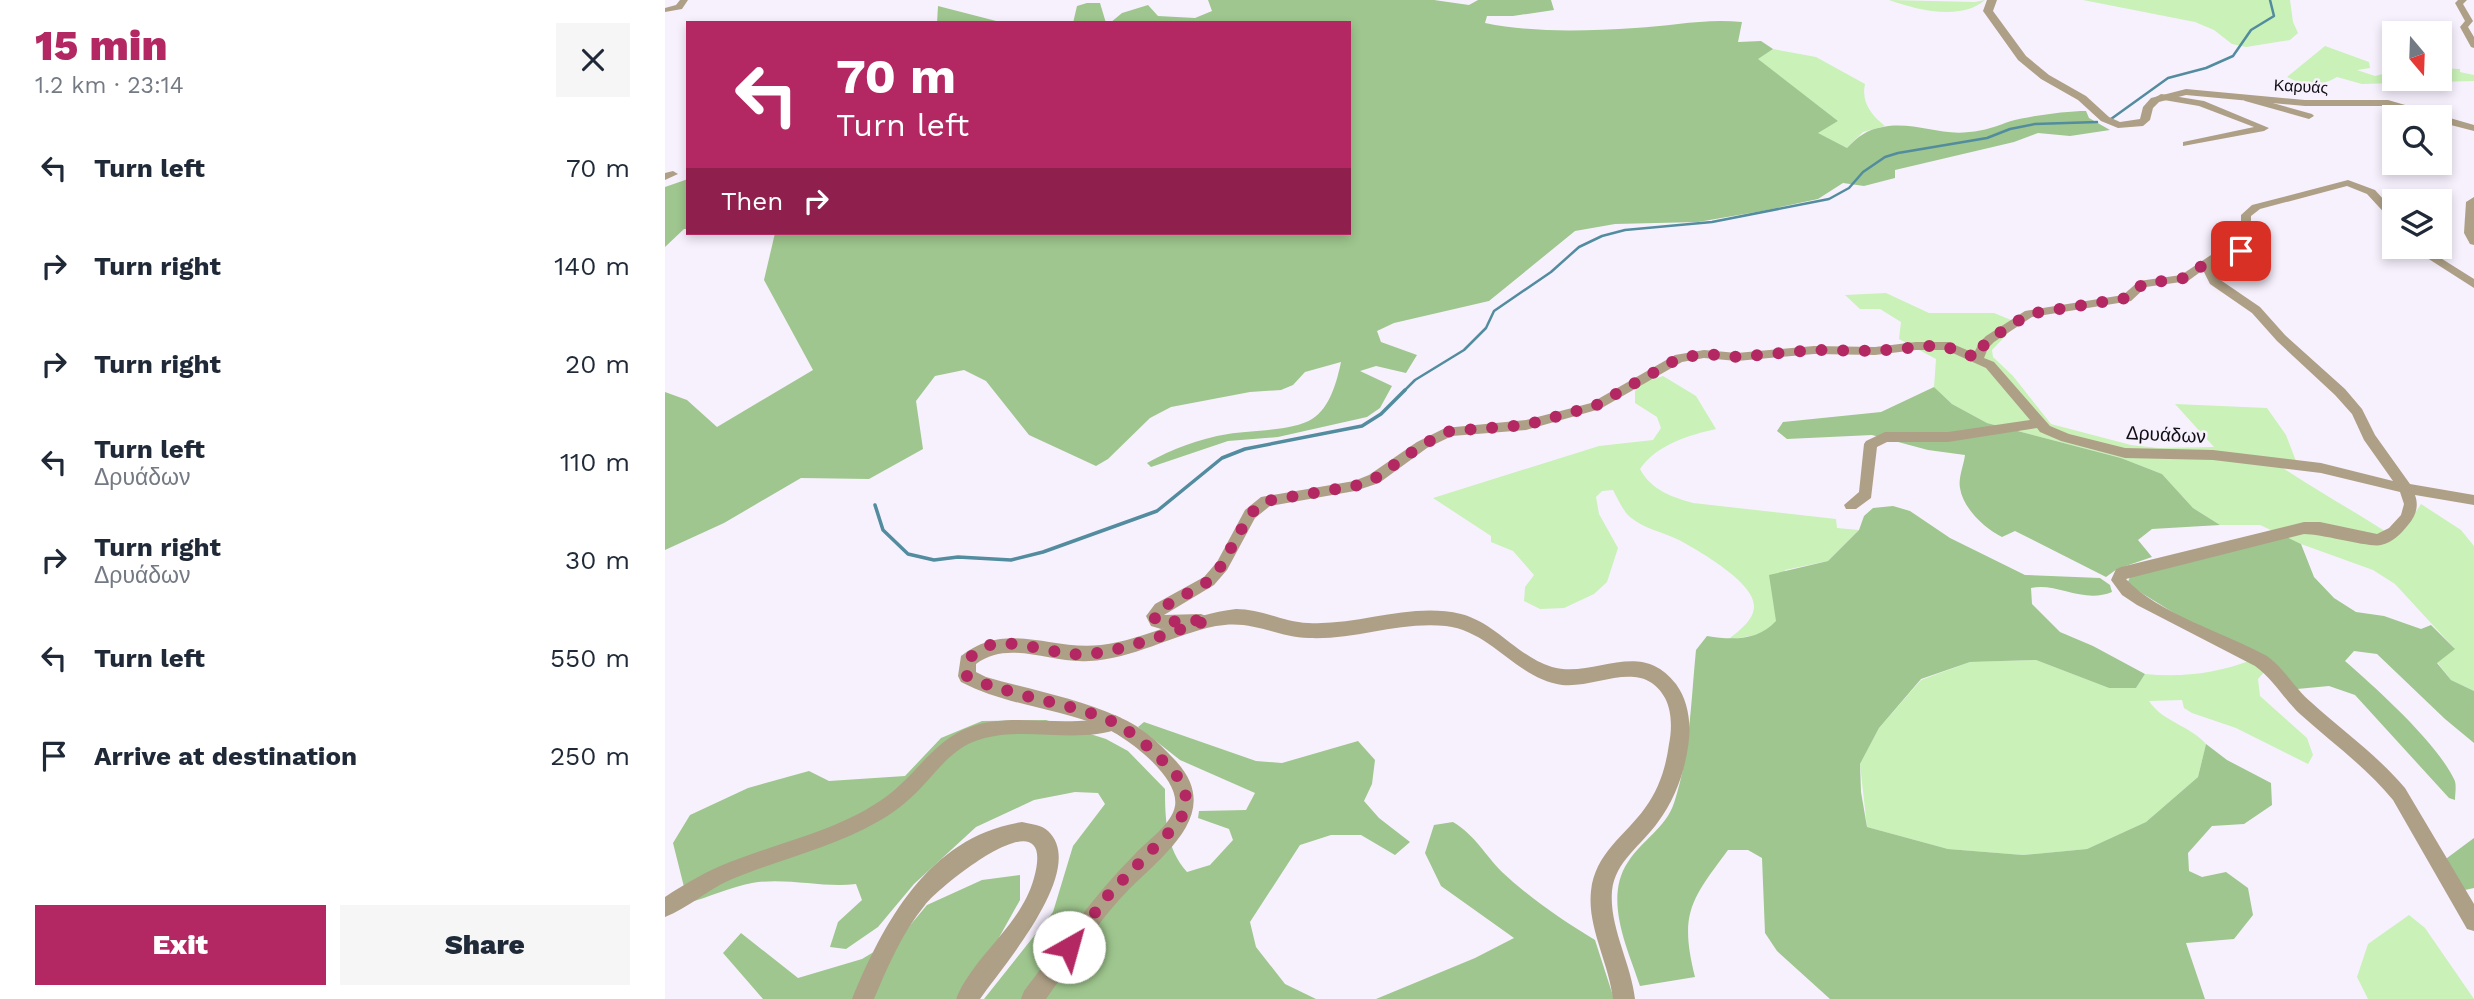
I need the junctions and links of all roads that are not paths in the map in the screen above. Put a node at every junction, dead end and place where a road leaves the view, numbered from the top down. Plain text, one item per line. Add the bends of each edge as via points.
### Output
1 (684, 0) edge
2 (1992, 0) edge
3 (2463, 0) edge
4 (665, 10) edge
5 (2474, 45) edge
6 (2161, 97) junction
7 (2248, 99) junction
8 (2395, 105) edge
9 (2309, 116) dead end
10 (2452, 121) edge
11 (2474, 128) edge
12 (2186, 144) dead end
13 (2474, 200) edge
14 (2382, 204) edge
15 (2474, 242) edge
16 (2435, 259) edge
17 (2206, 264) junction
18 (2474, 284) edge
19 (1978, 358) junction
20 (2039, 423) junction
21 (2405, 487) junction
22 (2474, 500) edge
23 (1851, 505) dead end
24 (1209, 620) junction
25 (1115, 723) junction
26 (665, 908) edge
27 (2474, 922) edge
28 (863, 999) edge
29 (967, 999) edge
30 (1032, 999) edge
31 (1623, 999) edge

1 - 4 street
2 - 6 street via 1988,11 2022,58 2111,123 2130,126 2141,122 2150,105
3 - 5 street via 2459,3 2469,21 2464,27
6 - 7 street, Καρυάς via 2189,92
6 - 12 street via 2201,103 2264,128
7 - 8 street, Καρυάς
7 - 9 street
10 - 11 street, Καρυάς
13 - 15 street via 2469,233
14 - 17 street via 2371,192 2348,183 2248,211 2244,223 2247,248
16 - 18 street
17 - 19 street via 2184,278 2143,284 2127,298 2021,317 1990,339
17 - 21 street via 2218,285 2256,310 2340,392
19 - 20 street, Δρυάδων via 2000,374
19 - 24 street, Δρυάδων via 1941,345 1737,357 1693,355 1679,358 1595,406 1526,425 1450,431 1374,479 1283,496 1256,506 1209,581 1154,616 1161,622
20 - 21 street, Δρυάδων via 2066,438 2125,453 2213,455 2299,465
20 - 23 street via 1948,437 1885,437 1871,444 1866,494
21 - 22 street, Δρυάδων
21 - 27 street via 2409,513 2398,529 2384,538 2371,540 2309,527 2122,573 2118,580 2150,605 2261,661 2326,728 2385,777
24 - 25 street via 1088,654 1000,645 984,647 967,661 967,676 983,686
24 - 31 street via 1246,616 1294,630 1317,631 1451,619 1478,629 1549,674 1578,676 1633,668 1656,676 1667,686 1677,699 1681,717 1674,769 1652,816 1620,850 1605,875 1602,904
25 - 26 street via 1079,729 987,729 968,735 909,789 868,817 727,872
25 - 30 street via 1171,768 1186,793 1187,808 1109,894
28 - 29 street via 898,923 943,872 973,850 1009,833 1038,836 1048,850 1042,886 1031,910

